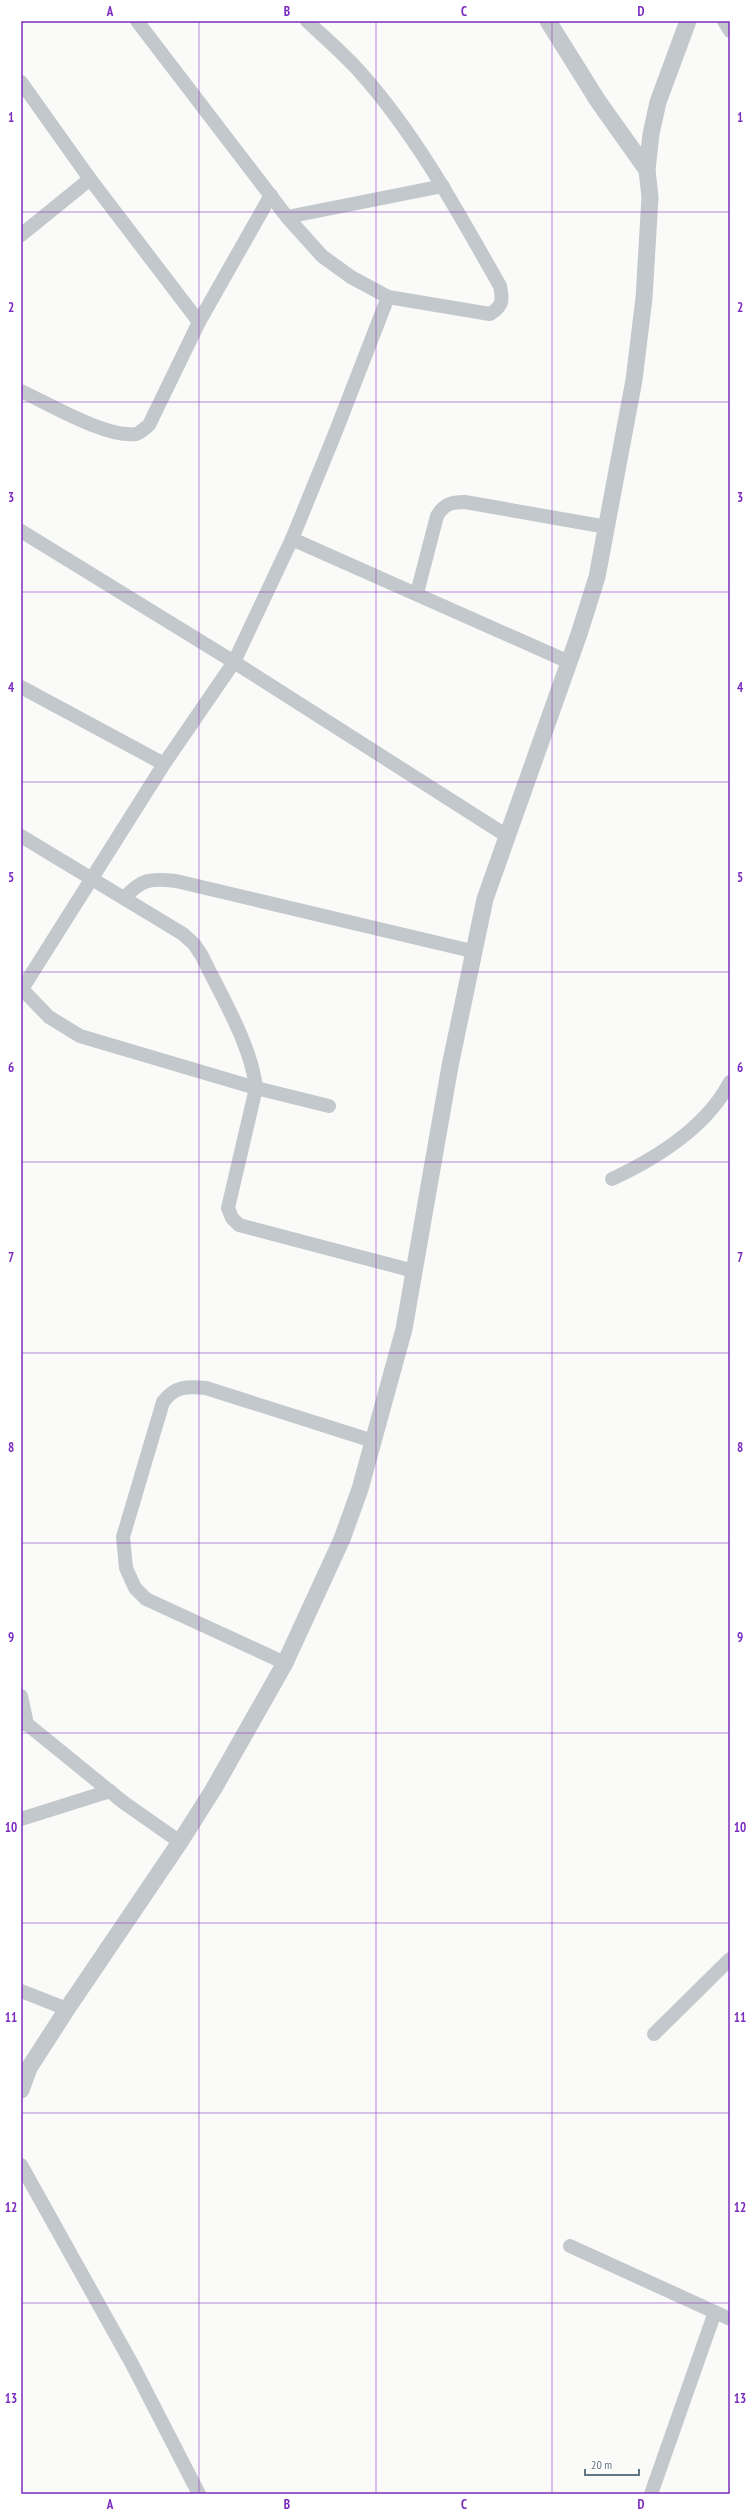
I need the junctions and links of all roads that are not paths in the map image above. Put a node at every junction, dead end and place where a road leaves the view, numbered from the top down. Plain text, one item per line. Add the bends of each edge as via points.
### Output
1 (137, 21) edge
2 (307, 21) edge
3 (548, 21) edge
4 (688, 21) edge
5 (725, 21) edge
6 (730, 24) edge
7 (730, 31) edge
8 (21, 82) edge
9 (647, 170) junction
10 (90, 179) junction
11 (443, 186) junction
12 (271, 195) junction
13 (287, 217) junction
14 (21, 235) edge
15 (388, 297) junction
16 (199, 322) junction
17 (21, 391) edge
18 (607, 527) junction
19 (21, 531) edge
20 (292, 539) junction
21 (417, 594) junction
22 (234, 662) junction
23 (569, 662) junction
24 (21, 687) edge
25 (164, 764) junction
26 (21, 836) edge
27 (507, 836) junction
28 (92, 878) junction
29 (124, 898) junction
30 (472, 952) junction
31 (21, 989) edge
32 (730, 1082) edge
33 (256, 1088) junction
34 (329, 1106) dead end
35 (612, 1179) dead end
36 (414, 1271) junction
37 (373, 1441) junction
38 (285, 1663) junction
39 (21, 1696) edge
40 (24, 1724) edge
41 (110, 1791) junction
42 (21, 1820) edge
43 (180, 1842) junction
44 (730, 1959) edge
45 (21, 1991) edge
46 (67, 2009) junction
47 (654, 2034) dead end
48 (21, 2090) edge
49 (21, 2165) edge
50 (570, 2246) dead end
51 (715, 2312) junction
52 (730, 2319) edge
53 (199, 2494) edge
54 (651, 2494) edge

1 - 12 street
2 - 11 street via 360,71 395,116
3 - 9 street via 598,101
4 - 9 street via 658,102
5 - 6 street
5 - 7 street
8 - 10 street
9 - 18 street via 650,205 644,298 634,380
10 - 14 street
10 - 16 street
11 - 13 street
11 - 15 street via 500,286 503,299 500,308 490,314 482,314
12 - 13 street
12 - 16 street
13 - 15 street via 322,256 351,277
15 - 20 street
16 - 17 street via 156,411 148,425 138,434 122,434 103,429
18 - 21 street via 465,502 452,502 442,507 437,516
18 - 23 street via 596,577
19 - 22 street
20 - 21 street
20 - 22 street
21 - 23 street
22 - 25 street
22 - 27 street
23 - 27 street
24 - 25 street
25 - 28 street
26 - 28 street
27 - 30 street via 485,899
28 - 29 street
28 - 31 street
29 - 30 street via 136,886 148,880 176,881
29 - 33 street via 183,934 194,944 246,1051
30 - 36 street
31 - 33 street via 49,1017 80,1036
32 - 35 street via 702,1119 672,1145 641,1166
33 - 34 street
33 - 36 street via 228,1208 232,1218 239,1225
36 - 37 street via 404,1329
37 - 38 street via 360,1489 342,1539
37 - 38 street via 206,1388 187,1386 177,1389 163,1402 122,1537 126,1568 135,1588 146,1600
38 - 43 street via 213,1790
39 - 40 street
40 - 41 street
41 - 42 street
41 - 43 street
43 - 46 street
44 - 47 street
45 - 46 street
46 - 48 street via 29,2068
49 - 53 street via 132,2364
50 - 51 street
51 - 52 street
51 - 54 street

